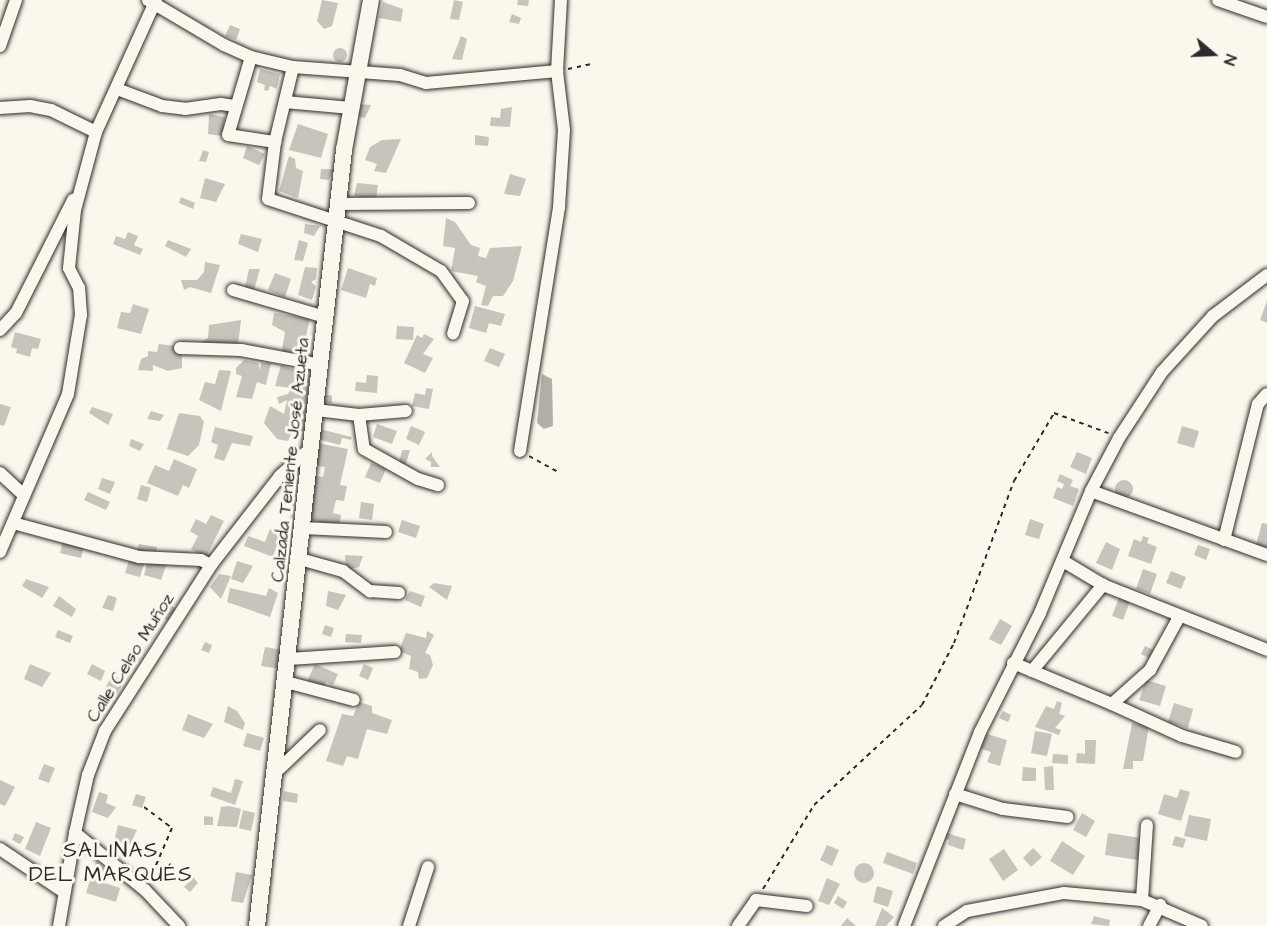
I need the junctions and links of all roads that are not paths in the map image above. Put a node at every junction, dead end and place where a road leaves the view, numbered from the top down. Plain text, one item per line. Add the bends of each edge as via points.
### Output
1 (16, 0) edge
2 (371, 0) edge
3 (561, 0) edge
4 (1218, 0) edge
5 (152, 2) edge
6 (1267, 17) edge
7 (0, 46) edge
8 (251, 57) junction
9 (293, 67) junction
10 (358, 71) junction
11 (557, 71) junction
12 (117, 88) junction
13 (285, 102) junction
14 (236, 106) junction
15 (0, 108) edge
16 (351, 108) junction
17 (96, 132) junction
18 (275, 142) junction
19 (81, 185) junction
20 (469, 203) dead end
21 (337, 204) junction
22 (336, 222) junction
23 (1267, 275) edge
24 (233, 290) dead end
25 (326, 317) junction
26 (0, 330) edge
27 (453, 333) dead end
28 (180, 348) dead end
29 (321, 365) junction
30 (1267, 394) edge
31 (316, 410) junction
32 (406, 411) dead end
33 (359, 416) junction
34 (312, 447) junction
35 (520, 451) road end
36 (0, 473) edge
37 (438, 485) dead end
38 (1090, 491) junction
39 (24, 495) junction
40 (13, 523) junction
41 (303, 528) junction
42 (386, 532) dead end
43 (1224, 540) junction
44 (0, 552) edge
45 (1267, 555) edge
46 (300, 559) junction
47 (1064, 561) junction
48 (211, 565) junction
49 (1103, 585) junction
50 (399, 593) dead end
51 (1179, 617) junction
52 (1267, 650) edge
53 (395, 652) dead end
54 (289, 659) junction
55 (1013, 663) junction
56 (1032, 671) junction
57 (286, 682) junction
58 (354, 700) dead end
59 (1112, 704) junction
60 (320, 730) dead end
61 (1236, 752) dead end
62 (275, 772) junction
63 (955, 794) junction
64 (1068, 816) dead end
65 (1148, 825) dead end
66 (75, 833) junction
67 (0, 849) edge
68 (428, 867) dead end
69 (64, 892) junction
70 (1142, 900) junction
71 (1160, 905) junction
72 (807, 906) dead end
73 (59, 926) edge
74 (179, 926) edge
75 (257, 926) edge
76 (409, 926) edge
77 (738, 926) edge
78 (904, 926) edge
79 (944, 926) edge
80 (1149, 926) edge
81 (1202, 926) edge

1 - 7 street
2 - 10 main road, Calzada Teniente José Azueta
3 - 11 street
4 - 6 street
5 - 8 street
5 - 12 street
8 - 9 street
8 - 14 street
9 - 10 street
9 - 13 street
10 - 11 street via 426,82
10 - 16 main road, Calzada Teniente José Azueta
11 - 35 street via 564,130 559,207
12 - 14 street via 162,106
12 - 17 street
13 - 16 street
13 - 18 street
14 - 18 street via 228,135
15 - 17 street via 30,106 51,110
16 - 21 main road, Calzada Teniente José Azueta
17 - 19 street
18 - 22 street via 267,199
19 - 26 street via 16,313
19 - 39 street via 69,268 79,288 77,348 68,394
20 - 21 street
21 - 22 main road, Calzada Teniente José Azueta
22 - 25 main road, Calzada Teniente José Azueta
22 - 27 street via 381,236 441,271 463,301
23 - 38 street via 1205,324 1162,372
24 - 25 street
25 - 29 main road, Calzada Teniente José Azueta
28 - 29 street via 241,350
29 - 31 main road, Calzada Teniente José Azueta
30 - 43 street via 1258,404
31 - 33 street
31 - 34 main road, Calzada Teniente José Azueta
32 - 33 street
33 - 37 street via 364,449 407,474
34 - 41 main road, Calzada Teniente José Azueta
34 - 48 street, Calle Celso Muñoz via 279,476
36 - 39 street
38 - 43 street
38 - 47 street
39 - 40 street
40 - 44 street
40 - 48 street via 139,557 201,560
41 - 42 street
41 - 46 main road, Calzada Teniente José Azueta
43 - 45 street
46 - 50 street via 344,571 370,591
46 - 54 main road, Calzada Teniente José Azueta
47 - 49 street
47 - 55 street
48 - 66 street, Calle Celso Muñoz via 105,730 88,775
49 - 51 street
49 - 56 street
51 - 52 street
51 - 59 street via 1150,670
53 - 54 street
54 - 57 main road, Calzada Teniente José Azueta
55 - 56 street
55 - 63 street
56 - 59 street
57 - 58 street
57 - 62 main road, Calzada Teniente José Azueta
59 - 61 street via 1182,736
60 - 62 street
62 - 75 main road, Calzada Teniente José Azueta
63 - 64 street via 1003,809
63 - 78 street
65 - 70 street
66 - 69 street, Calle Celso Muñoz
66 - 74 street via 145,890
67 - 69 street
68 - 76 street
69 - 73 street, Calle Celso Muñoz
70 - 71 street
70 - 79 street via 1055,895 967,911
71 - 80 street
71 - 81 street
72 - 77 street via 756,900

